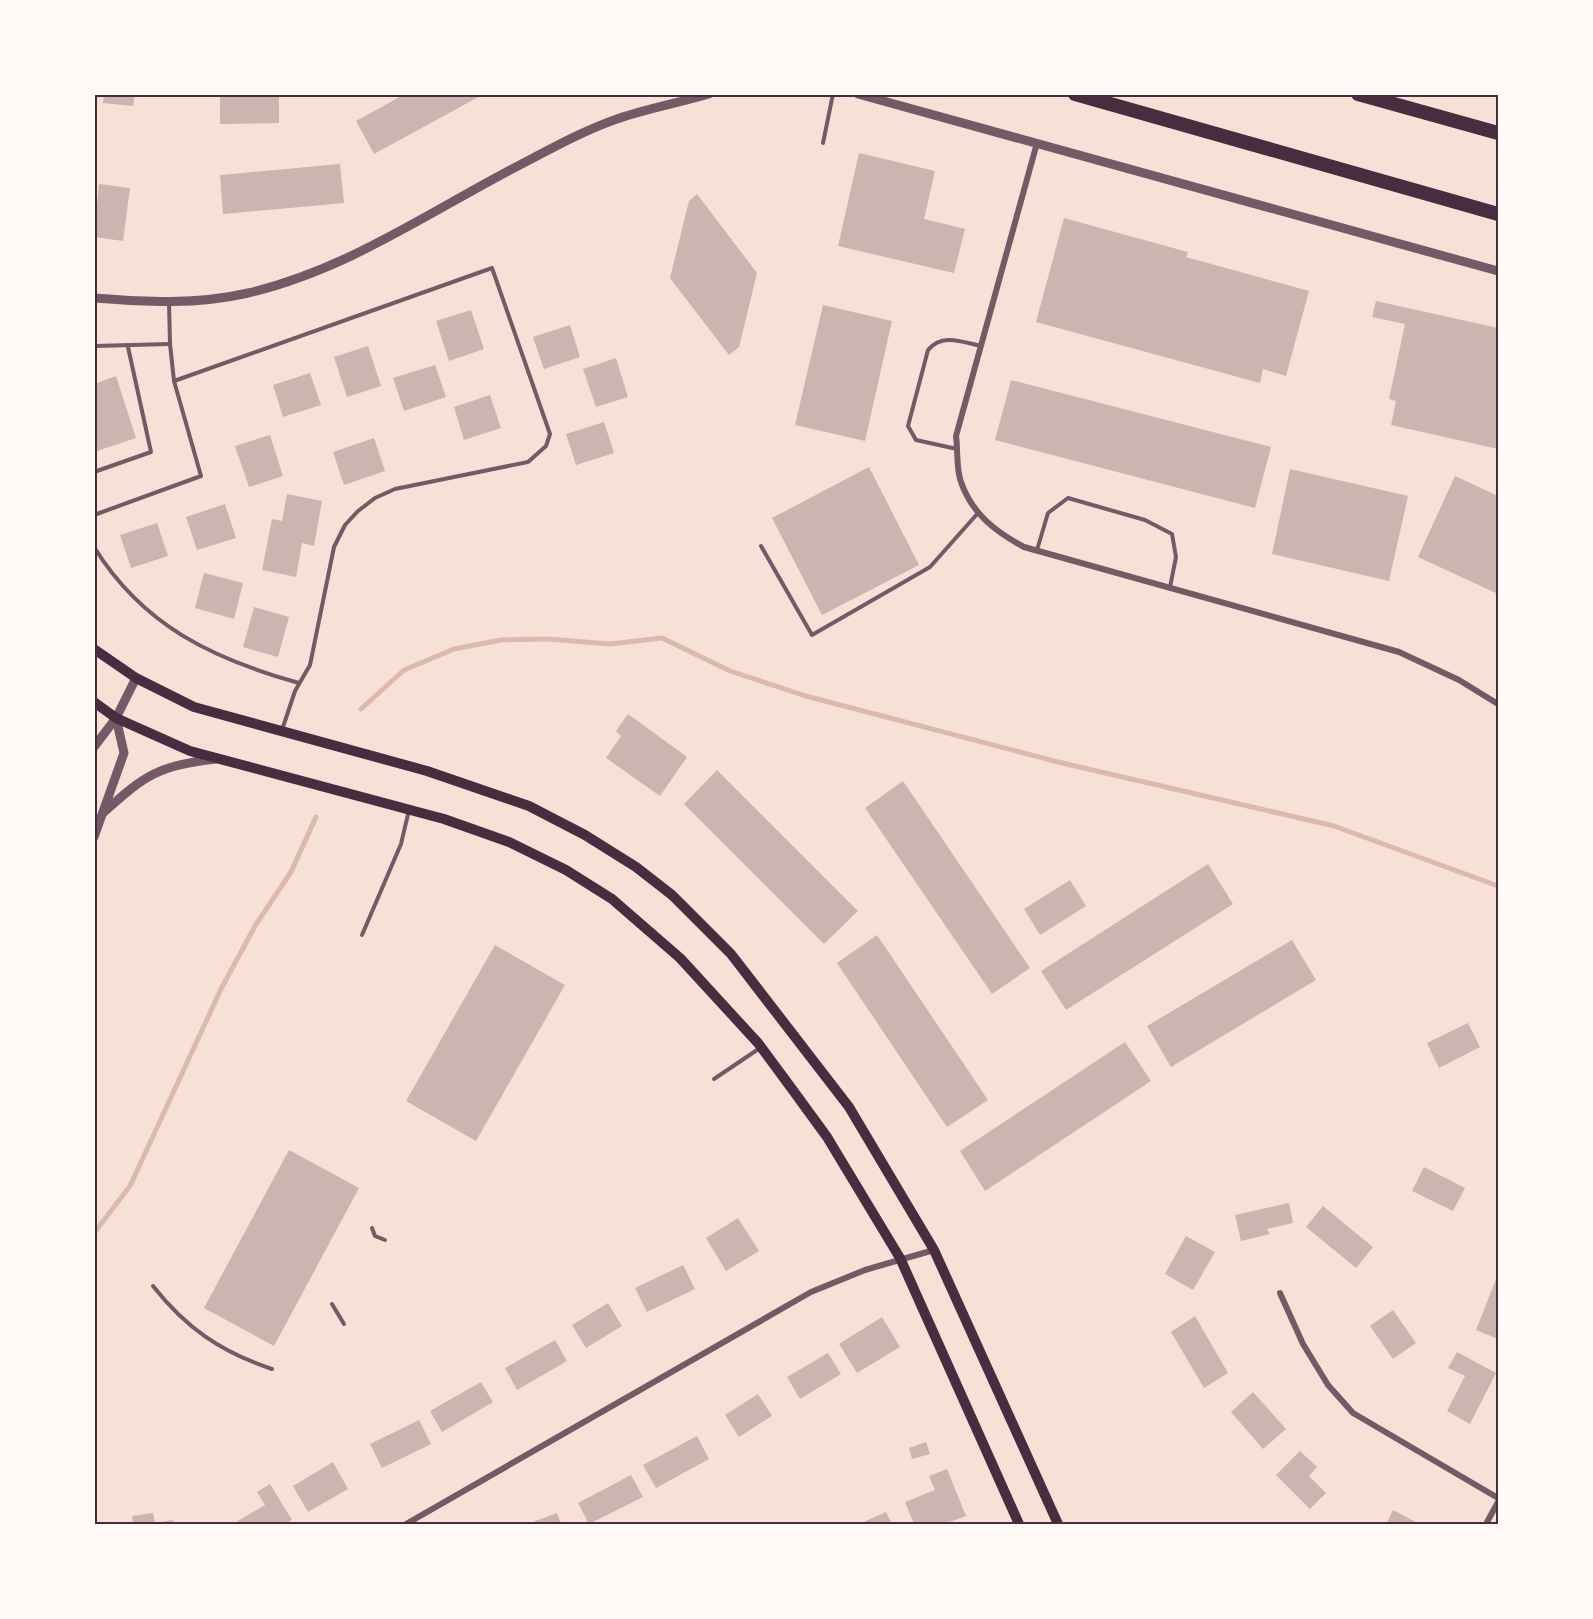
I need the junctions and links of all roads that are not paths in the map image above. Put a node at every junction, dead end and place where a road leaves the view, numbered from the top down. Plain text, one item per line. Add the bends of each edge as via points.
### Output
1 (709, 94) edge
2 (833, 94) edge
3 (858, 94) edge
4 (1075, 94) edge
5 (1358, 94) edge
6 (1498, 133) edge
7 (823, 143) dead end
8 (1037, 143) junction
9 (1498, 214) edge
10 (1498, 271) edge
11 (94, 298) edge
12 (169, 303) junction
13 (170, 344) junction
14 (94, 346) edge
15 (981, 346) junction
16 (128, 347) junction
17 (174, 381) junction
18 (958, 449) junction
19 (94, 472) edge
20 (978, 512) junction
21 (94, 515) edge
22 (761, 546) dead end
23 (94, 547) edge
24 (1037, 550) junction
25 (1170, 587) junction
26 (94, 649) edge
27 (136, 678) junction
28 (300, 683) junction
29 (94, 702) edge
30 (1498, 704) edge
31 (116, 718) junction
32 (282, 731) junction
33 (94, 747) edge
34 (219, 759) junction
35 (410, 810) junction
36 (103, 813) junction
37 (94, 837) edge
38 (362, 935) dead end
39 (761, 1047) junction
40 (714, 1079) dead end
41 (372, 1228) dead end
42 (384, 1240) dead end
43 (934, 1250) junction
44 (900, 1258) junction
45 (153, 1286) dead end
46 (1280, 1293) dead end
47 (332, 1304) dead end
48 (344, 1324) dead end
49 (272, 1369) dead end
50 (1498, 1500) edge
51 (406, 1524) edge
52 (1019, 1524) edge
53 (1058, 1524) edge
54 (1486, 1524) edge

1 - 12 street via 616,120 514,168 356,256 294,281 247,293
2 - 7 lane
3 - 8 street
4 - 9 highway
5 - 6 highway
8 - 10 street
8 - 15 street
11 - 12 street
12 - 13 lane
13 - 16 lane
13 - 17 lane
14 - 16 lane
15 - 18 street via 956,436
15 - 18 lane via 951,339 933,344 928,350 908,426 916,440
16 - 19 lane via 151,452
17 - 21 lane via 201,476
17 - 28 lane via 492,268 550,434 546,446 528,462 395,489 358,511 345,525 334,547 310,665
18 - 20 street via 961,482
20 - 22 lane via 930,567 812,635
20 - 24 street via 996,532
23 - 28 lane via 122,587 173,631 215,655
24 - 25 street
24 - 25 lane via 1048,513 1057,504 1068,498 1090,504 1146,520 1172,534 1176,556
25 - 30 street via 1399,652 1459,680
26 - 27 main road
27 - 31 street
27 - 32 main road via 194,707
28 - 32 lane
29 - 31 main road
31 - 33 street
31 - 34 main road via 190,751
31 - 36 street via 124,753
32 - 43 main road via 427,771 530,806 585,835 672,895 731,954 849,1107
34 - 35 main road
34 - 36 street via 176,764 154,773
35 - 38 lane via 401,843
35 - 39 main road via 509,842 566,870 612,899 680,958
36 - 37 street
39 - 40 lane
39 - 44 main road via 827,1137
41 - 42 lane via 375,1236
43 - 44 street
43 - 53 main road
44 - 51 street via 811,1292
44 - 52 main road
45 - 49 lane via 174,1313 211,1342
46 - 50 street via 1303,1344 1328,1385 1353,1413
47 - 48 lane
50 - 54 street

